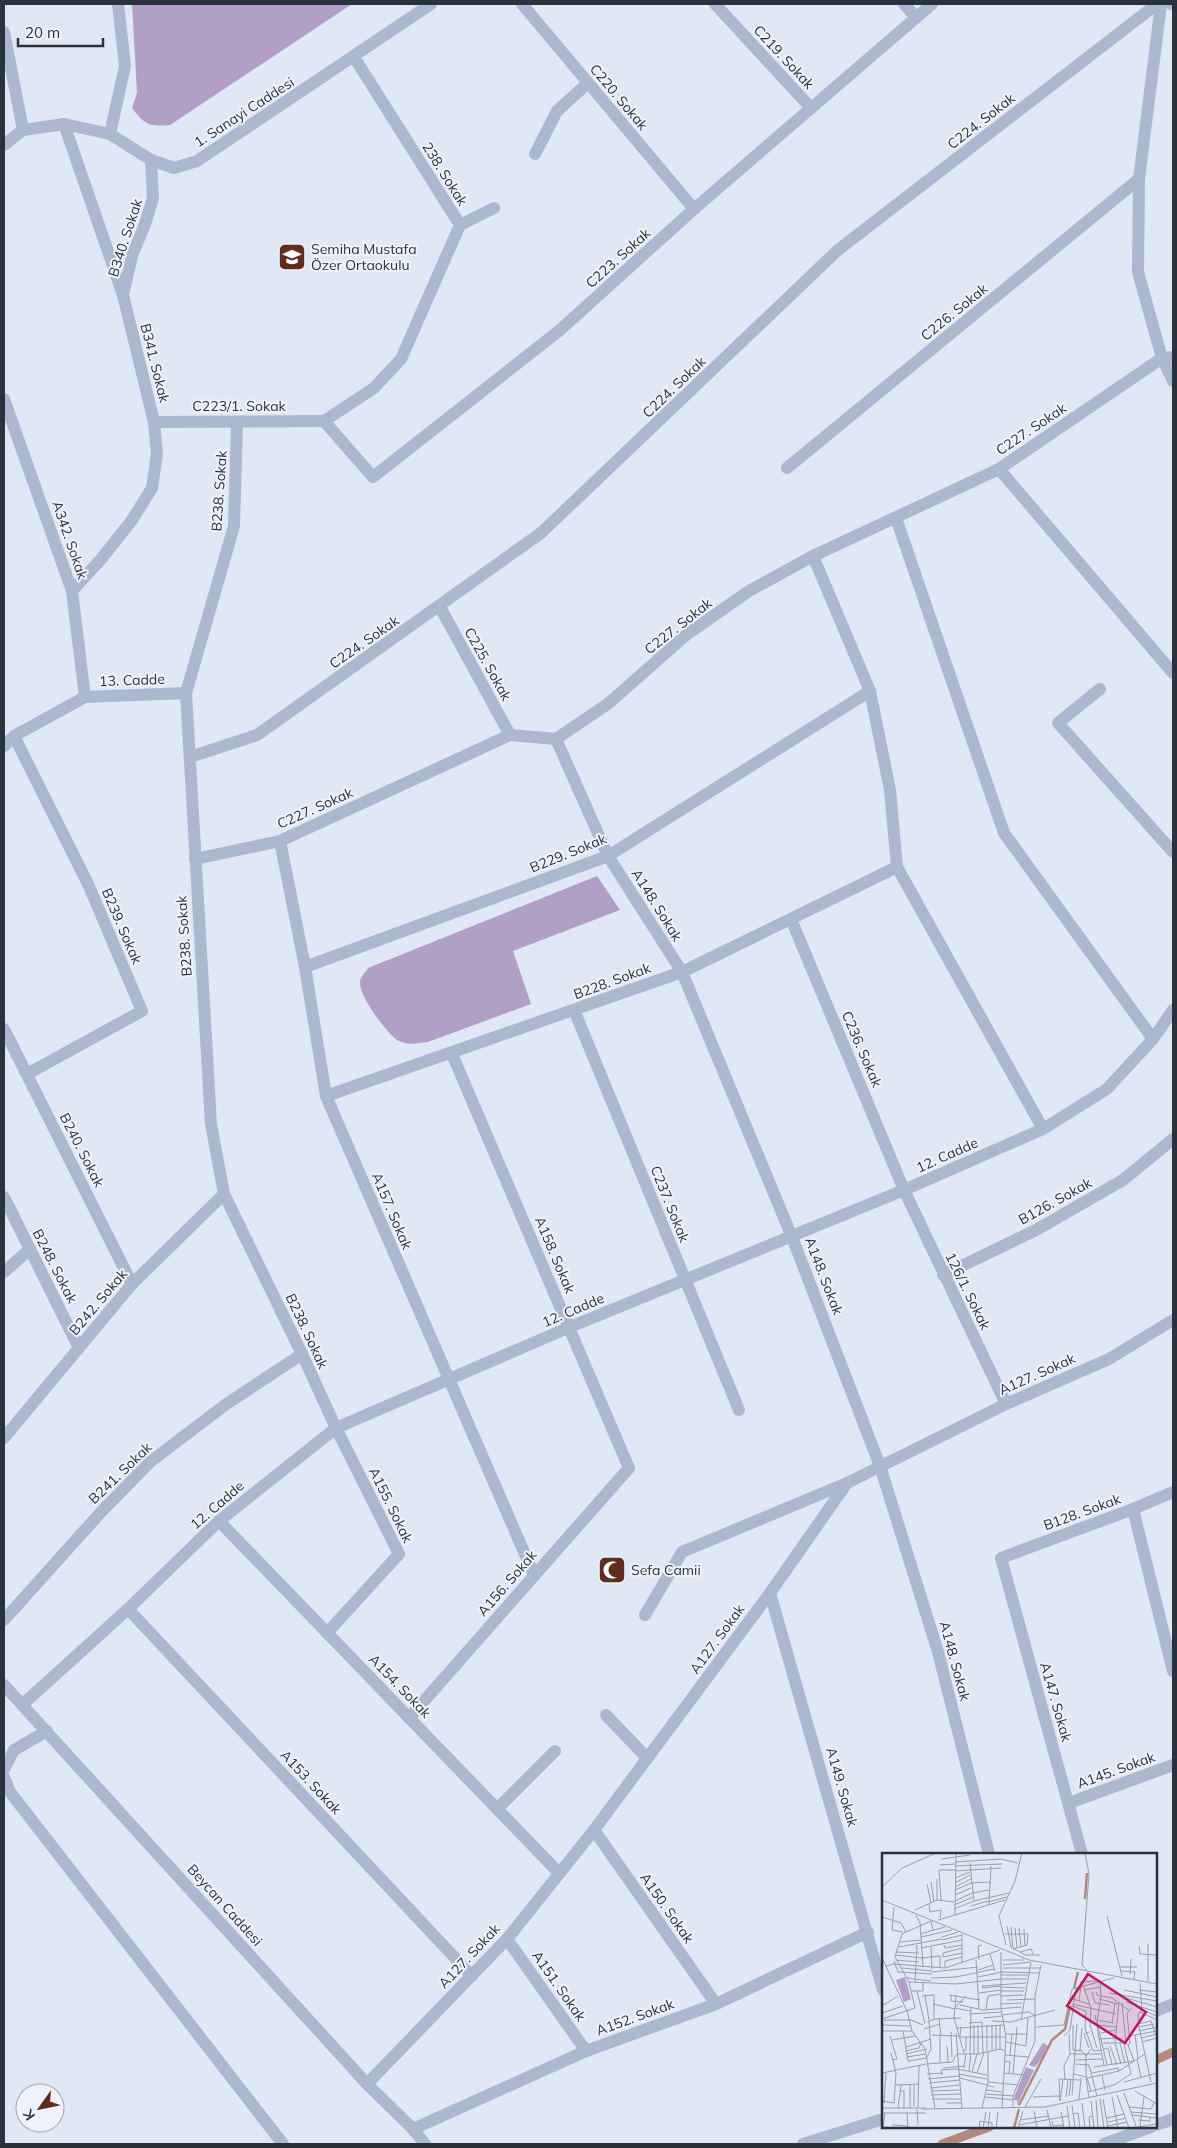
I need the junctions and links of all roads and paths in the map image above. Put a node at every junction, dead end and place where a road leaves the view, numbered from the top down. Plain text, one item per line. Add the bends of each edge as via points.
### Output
1 (118, 4) edge
2 (431, 4) edge
3 (522, 4) edge
4 (715, 4) edge
5 (904, 4) edge
6 (932, 4) edge
7 (1157, 4) edge
8 (1161, 4) edge
9 (916, 17) junction
10 (4, 32) edge
11 (354, 57) junction
12 (588, 83) junction
13 (811, 108) junction
14 (64, 124) junction
15 (23, 130) junction
16 (110, 134) junction
17 (4, 145) edge
18 (535, 154) dead end
19 (151, 160) junction
20 (1139, 179) junction
21 (494, 208) dead end
22 (694, 209) junction
23 (460, 225) junction
24 (123, 294) junction
25 (1168, 358) edge
26 (1173, 381) edge
27 (4, 399) edge
28 (324, 421) junction
29 (154, 422) junction
30 (237, 422) junction
31 (787, 468) dead end
32 (998, 469) junction
33 (896, 518) junction
34 (814, 556) junction
35 (72, 591) junction
36 (440, 607) junction
37 (1173, 673) edge
38 (1100, 689) dead end
39 (870, 691) junction
40 (186, 693) junction
41 (85, 697) junction
42 (510, 735) junction
43 (14, 736) junction
44 (556, 739) junction
45 (4, 746) edge
46 (190, 757) junction
47 (280, 841) junction
48 (1173, 852) edge
49 (608, 856) junction
50 (195, 859) junction
51 (897, 868) junction
52 (791, 919) junction
53 (305, 967) junction
54 (682, 972) junction
55 (574, 1010) junction
56 (1173, 1010) edge
57 (4, 1029) edge
58 (1153, 1039) junction
59 (452, 1054) junction
60 (27, 1074) junction
61 (326, 1096) junction
62 (1043, 1129) junction
63 (1173, 1139) edge
64 (904, 1190) junction
65 (224, 1194) junction
66 (4, 1197) edge
67 (792, 1237) junction
68 (30, 1249) junction
69 (4, 1272) edge
70 (943, 1275) junction
71 (685, 1280) junction
72 (132, 1284) junction
73 (1173, 1320) edge
74 (570, 1327) junction
75 (79, 1348) junction
76 (302, 1354) junction
77 (449, 1380) junction
78 (1006, 1404) junction
79 (739, 1410) dead end
80 (336, 1428) junction
81 (4, 1438) edge
82 (880, 1466) junction
83 (629, 1468) joint
84 (847, 1483) junction
85 (1173, 1492) edge
86 (1133, 1509) junction
87 (219, 1521) junction
88 (1001, 1558) joint
89 (534, 1575) junction
90 (770, 1592) junction
91 (128, 1609) junction
92 (645, 1615) dead end
93 (4, 1620) edge
94 (1169, 1628) edge
95 (327, 1633) junction
96 (1173, 1671) edge
97 (4, 1684) edge
98 (22, 1705) junction
99 (606, 1715) dead end
100 (409, 1718) junction
101 (47, 1730) junction
102 (555, 1751) dead end
103 (647, 1758) junction
104 (1173, 1766) edge
105 (4, 1769) edge
106 (4, 1777) edge
107 (1069, 1803) junction
108 (497, 1808) junction
109 (594, 1830) junction
110 (988, 1853) edge
111 (1082, 1853) edge
112 (559, 1873) junction
113 (868, 1932) junction
114 (506, 1939) junction
115 (472, 1976) junction
116 (882, 1986) edge
117 (716, 2004) junction
118 (1173, 2004) edge
119 (1157, 2011) edge
120 (586, 2051) junction
121 (366, 2084) junction
122 (1173, 2118) edge
123 (882, 2119) edge
124 (1157, 2125) edge
125 (413, 2128) junction
126 (1148, 2128) edge
127 (283, 2144) edge
128 (424, 2144) edge
129 (803, 2144) edge
130 (1104, 2144) edge

1 - 16 street via 124,66
2 - 11 street, 1. Sanayi Caddesi
3 - 12 street, C220. Sokak
4 - 13 street, C219. Sokak
5 - 9 street
6 - 9 street, C223. Sokak
7 - 36 street, C224. Sokak via 838,250 541,534
8 - 20 street
9 - 13 street, C223. Sokak
10 - 15 street
11 - 19 street, 1. Sanayi Caddesi via 197,160 174,168
11 - 23 street, 238. Sokak
12 - 18 street via 557,111
12 - 22 street, C220. Sokak
13 - 22 street, C223. Sokak
14 - 15 street, 1. Sanayi Caddesi
14 - 16 street, 1. Sanayi Caddesi
14 - 24 street, B341. Sokak
15 - 17 street, 1. Sanayi Caddesi
16 - 19 street, 1. Sanayi Caddesi
19 - 24 street, B340. Sokak via 153,198 132,256
20 - 25 street via 1138,272
20 - 31 street, C226. Sokak
21 - 23 street
22 - 28 street, C223. Sokak via 560,330 374,477
23 - 28 street, 238. Sokak via 401,359 374,388
24 - 29 street, B341. Sokak
25 - 26 street
25 - 32 street, C227. Sokak
27 - 35 street, A342. Sokak
28 - 30 street, C223/1. Sokak
29 - 30 street, C223/1. Sokak
29 - 35 street, B341. Sokak via 157,454 152,488 120,536
30 - 40 street, B238. Sokak via 234,526
32 - 33 street, C227. Sokak
32 - 37 street
33 - 34 street, C227. Sokak
33 - 58 street via 1004,833
34 - 39 street
34 - 44 street, C227. Sokak via 749,591 694,630 609,703
35 - 41 street, A342. Sokak
36 - 42 street, C225. Sokak
36 - 46 street, C224. Sokak via 257,735
38 - 48 street via 1058,723
39 - 49 street, B229. Sokak
39 - 51 street via 890,790
40 - 41 street, 13. Cadde
40 - 46 street, B238. Sokak
41 - 43 street, 13. Cadde
42 - 44 street, C227. Sokak
42 - 47 street, C227. Sokak
43 - 45 street, 13. Cadde
43 - 60 street, B239. Sokak via 88,884 142,1011
44 - 49 street, A148. Sokak
46 - 50 street, B238. Sokak
47 - 50 street, C227. Sokak
47 - 53 street, A157. Sokak
49 - 53 street, B229. Sokak
49 - 54 street, A148. Sokak
50 - 65 street, B238. Sokak via 211,1124
51 - 52 street, B228. Sokak
51 - 62 street
52 - 54 street, B228. Sokak
52 - 64 street, C236. Sokak
53 - 61 street, A157. Sokak
54 - 55 street, B228. Sokak
54 - 67 street, A148. Sokak
55 - 59 street, B228. Sokak
55 - 71 street, C237. Sokak
56 - 58 street, 12. Cadde
57 - 60 street, B240. Sokak
58 - 62 street, 12. Cadde via 1107,1089
59 - 61 street, B228. Sokak
59 - 74 street, A158. Sokak
60 - 72 street, B240. Sokak
61 - 77 street, A157. Sokak
62 - 64 street, 12. Cadde
63 - 70 street, B126. Sokak via 1123,1180 1036,1230
64 - 67 street, 12. Cadde
64 - 70 street, 126/1. Sokak
65 - 72 street, B242. Sokak
65 - 76 street, B238. Sokak
66 - 68 street, B248. Sokak
67 - 71 street, 12. Cadde
67 - 82 street, A148. Sokak
68 - 69 street
68 - 75 street, B248. Sokak
70 - 78 street, 126/1. Sokak
71 - 74 street, 12. Cadde
71 - 79 street, C237. Sokak
72 - 75 street, B242. Sokak
73 - 78 street, A127. Sokak via 1109,1360
74 - 77 street, 12. Cadde
74 - 83 street, A158. Sokak
75 - 81 street, B242. Sokak
76 - 80 street, B238. Sokak
76 - 93 street, B241. Sokak via 224,1404 150,1462
77 - 80 street, 12. Cadde
77 - 89 street, A157. Sokak
78 - 82 street, A127. Sokak
80 - 87 street, 12. Cadde
80 - 95 street, A155. Sokak via 399,1554
82 - 84 street, A127. Sokak
82 - 110 street, A148. Sokak via 938,1652
83 - 89 street, A156. Sokak
84 - 90 street, A127. Sokak
84 - 92 street via 682,1552
85 - 86 street, B128. Sokak
86 - 88 street, B128. Sokak
86 - 94 street
87 - 91 street, 12. Cadde
87 - 95 street, A154. Sokak
88 - 107 street, A147. Sokak
89 - 100 street, A156. Sokak
90 - 103 street, A127. Sokak
90 - 113 street, A149. Sokak
91 - 98 street, 12. Cadde
91 - 115 street, A153. Sokak
94 - 96 street
95 - 100 street, A154. Sokak
97 - 98 street, Beycan Caddesi
98 - 101 street, Beycan Caddesi
99 - 103 street
100 - 108 street, A154. Sokak
101 - 105 street via 14,1750
101 - 121 street, Beycan Caddesi
102 - 108 street
103 - 109 street, A127. Sokak
104 - 107 street, A145. Sokak
106 - 127 street via 10,1792
107 - 111 street, A147. Sokak
108 - 112 street, A154. Sokak
109 - 112 street, A127. Sokak
109 - 117 street, A150. Sokak
112 - 114 street, A127. Sokak
113 - 116 street, A149. Sokak
113 - 117 street, A152. Sokak
114 - 115 street, A127. Sokak
114 - 120 street, A151. Sokak
115 - 121 street, A127. Sokak
117 - 120 street, A152. Sokak
118 - 119 street
120 - 125 street, A152. Sokak
121 - 125 street, Beycan Caddesi
122 - 124 street
123 - 129 street
125 - 128 street, Beycan Caddesi
126 - 130 street

